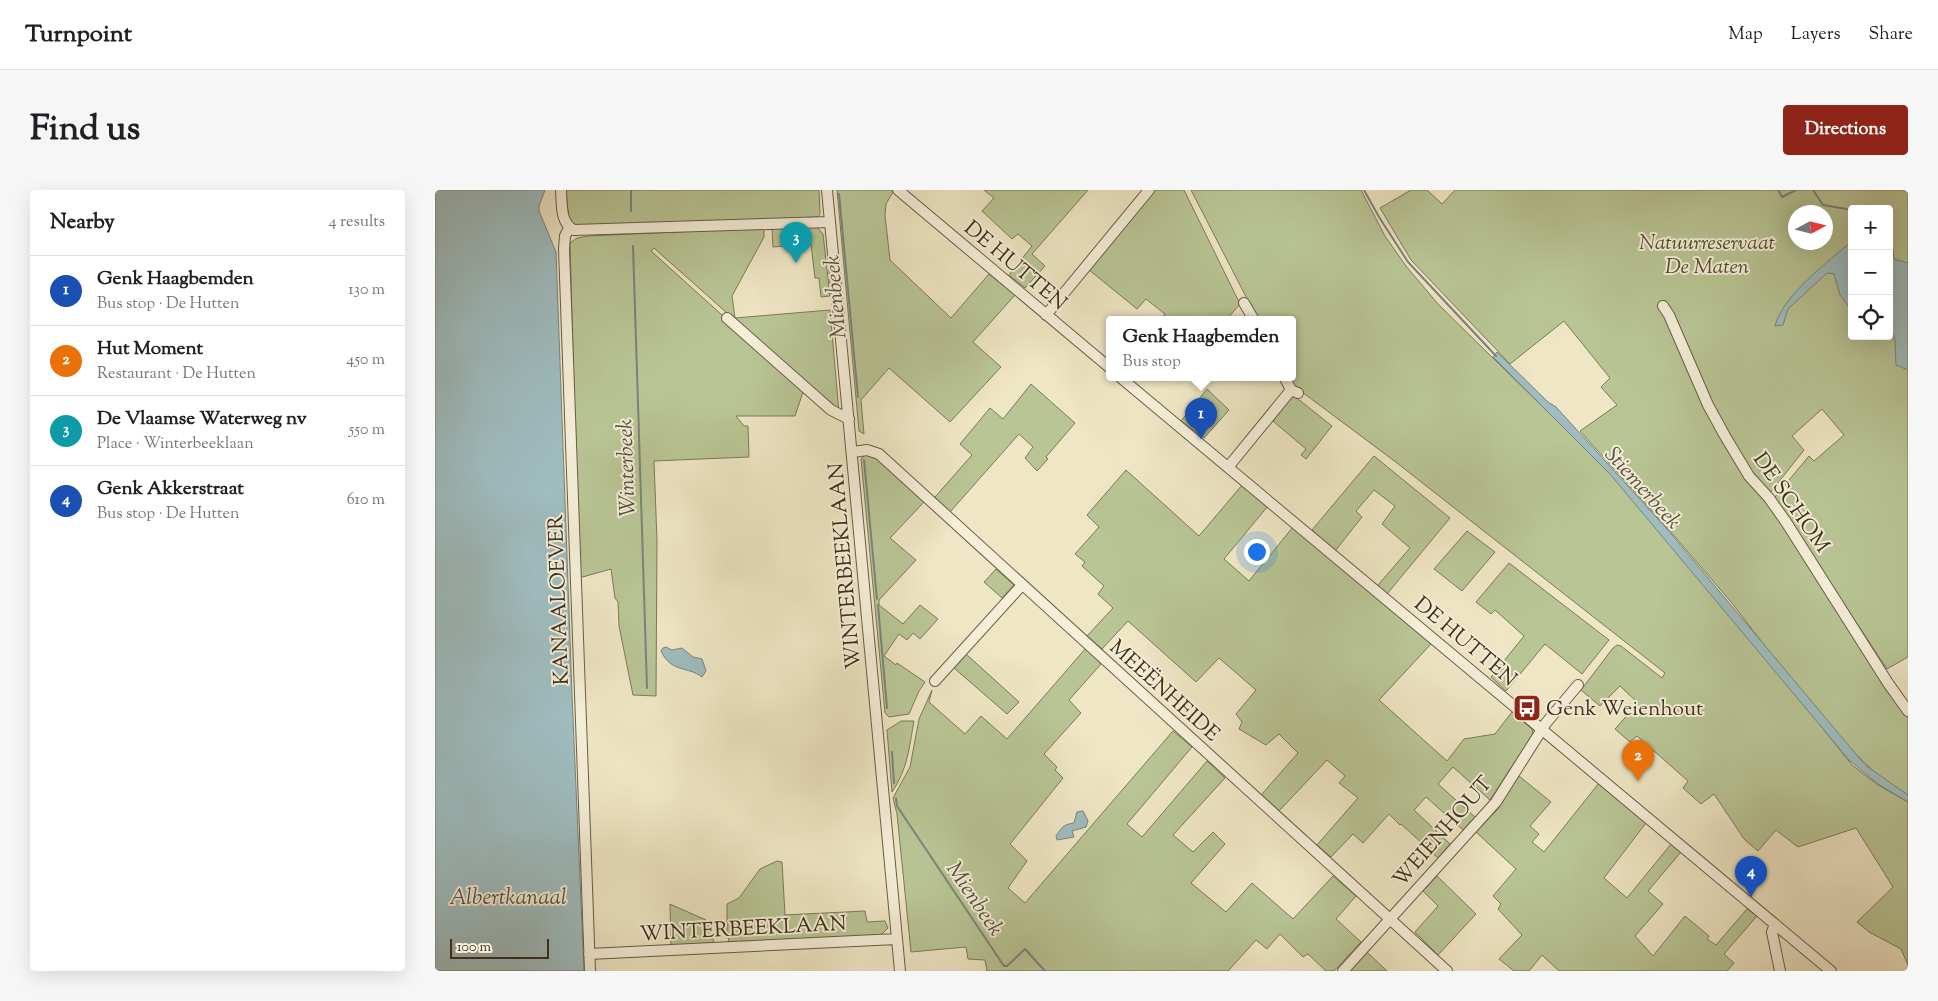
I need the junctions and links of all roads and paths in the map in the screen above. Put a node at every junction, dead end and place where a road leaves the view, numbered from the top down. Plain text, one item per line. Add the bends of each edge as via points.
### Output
1 (561, 190) edge
2 (827, 190) edge
3 (899, 190) edge
4 (1149, 190) edge
5 (830, 222) junction
6 (569, 228) junction
7 (1245, 303) dead end
8 (1663, 306) dead end
9 (1046, 315) junction
10 (1252, 316) edge
11 (727, 318) dead end
12 (1106, 365) edge
13 (1125, 381) edge
14 (1287, 381) edge
15 (849, 419) junction
16 (853, 452) junction
17 (1229, 466) junction
18 (1022, 585) junction
19 (935, 681) dead end
20 (1578, 685) dead end
21 (1908, 711) edge
22 (1543, 729) junction
23 (1390, 919) junction
24 (1775, 924) junction
25 (897, 939) junction
26 (589, 954) junction
27 (590, 971) edge
28 (900, 971) edge
29 (1343, 971) edge
30 (1447, 971) edge
31 (1780, 971) edge
32 (1831, 971) edge

1 - 6 street via 564,219
2 - 5 street, WINTERBEEKLAAN
3 - 9 street, DE HUTTEN
4 - 9 street
5 - 6 street via 584,231
5 - 15 street, WINTERBEEKLAAN
6 - 26 street, KANAALOEVER via 564,249
7 - 10 street
8 - 21 street, DE SCHOM via 1708,406 1749,476 1786,522
9 - 12 street, DE HUTTEN
11 - 15 street via 831,410
13 - 17 street, DE HUTTEN
14 - 17 street via 1295,392
15 - 16 street, WINTERBEEKLAAN
16 - 18 street, MEEËNHEIDE via 867,450 879,454
16 - 25 street, WINTERBEEKLAAN
17 - 22 street, DE HUTTEN
18 - 19 street
18 - 23 street, MEEËNHEIDE
20 - 22 street, WEIENHOUT
22 - 23 street, WEIENHOUT via 1496,802
22 - 24 street, DE HUTTEN
23 - 29 street, WEIENHOUT
23 - 30 street, MEEËNHEIDE
24 - 31 street via 1772,932
24 - 32 street, DE HUTTEN
25 - 26 street, WINTERBEEKLAAN
25 - 28 street, WINTERBEEKLAAN
26 - 27 street, KANAALOEVER

